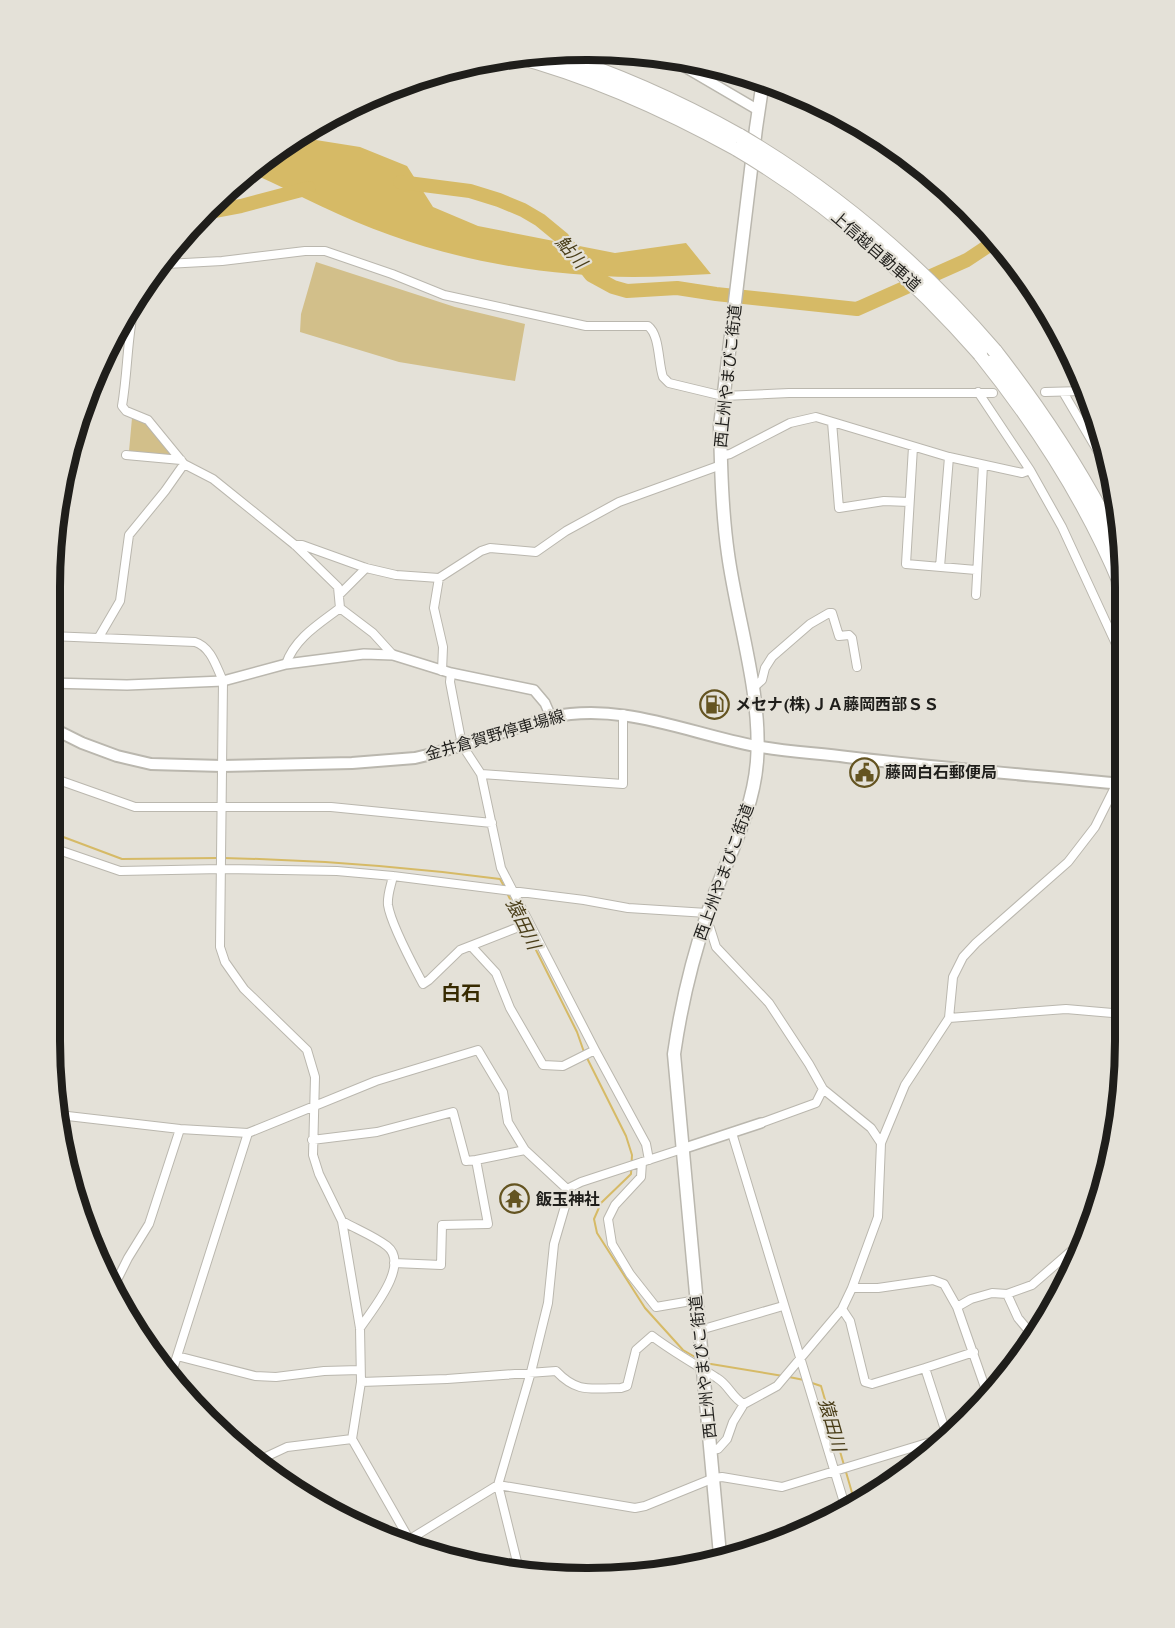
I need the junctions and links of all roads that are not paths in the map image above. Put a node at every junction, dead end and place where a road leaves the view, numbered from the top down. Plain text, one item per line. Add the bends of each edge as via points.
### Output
1 (571, 60) edge
2 (535, 63) edge
3 (695, 71) edge
4 (762, 90) edge
5 (758, 110) junction
6 (738, 142) junction
7 (171, 264) edge
8 (129, 327) edge
9 (1077, 391) edge
10 (978, 392) junction
11 (1044, 392) dead end
12 (1063, 392) junction
13 (993, 393) dead end
14 (723, 396) junction
15 (832, 422) junction
16 (913, 447) junction
17 (1096, 449) edge
18 (126, 454) dead end
19 (949, 457) junction
20 (721, 461) junction
21 (182, 462) junction
22 (982, 465) junction
23 (1030, 470) junction
24 (909, 502) junction
25 (1112, 532) edge
26 (295, 545) junction
27 (940, 567) junction
28 (366, 568) junction
29 (976, 570) junction
30 (1114, 570) edge
31 (439, 578) junction
32 (339, 595) junction
33 (976, 595) dead end
34 (340, 608) junction
35 (60, 636) edge
36 (99, 637) junction
37 (1115, 642) edge
38 (393, 655) junction
39 (286, 664) junction
40 (857, 667) dead end
41 (446, 672) junction
42 (223, 681) junction
43 (60, 683) edge
44 (752, 689) junction
45 (623, 714) junction
46 (552, 717) junction
47 (60, 732) edge
48 (462, 745) junction
49 (757, 746) junction
50 (222, 766) junction
51 (481, 774) junction
52 (60, 781) edge
53 (1115, 784) edge
54 (1115, 793) edge
55 (223, 806) junction
56 (492, 823) junction
57 (60, 850) edge
58 (222, 869) junction
59 (393, 876) junction
60 (512, 892) junction
61 (706, 917) junction
62 (528, 923) junction
63 (472, 947) junction
64 (1115, 1013) edge
65 (949, 1018) junction
66 (594, 1051) junction
67 (823, 1089) junction
68 (314, 1105) junction
69 (66, 1115) edge
70 (761, 1123) joint
71 (180, 1128) junction
72 (248, 1133) junction
73 (732, 1133) junction
74 (312, 1140) junction
75 (881, 1143) junction
76 (682, 1149) junction
77 (525, 1150) junction
78 (476, 1160) junction
79 (645, 1161) junction
80 (567, 1188) junction
81 (342, 1221) junction
82 (1071, 1251) edge
83 (394, 1263) junction
84 (117, 1280) edge
85 (852, 1288) junction
86 (1007, 1294) junction
87 (697, 1300) junction
88 (783, 1306) junction
89 (957, 1307) junction
90 (842, 1309) junction
91 (360, 1328) junction
92 (700, 1330) junction
93 (1028, 1330) edge
94 (974, 1352) junction
95 (177, 1356) junction
96 (800, 1359) junction
97 (173, 1367) edge
98 (925, 1368) junction
99 (360, 1370) junction
100 (704, 1371) junction
101 (531, 1372) junction
102 (361, 1382) junction
103 (985, 1387) edge
104 (744, 1404) junction
105 (944, 1428) edge
106 (352, 1439) junction
107 (927, 1444) edge
108 (711, 1450) junction
109 (264, 1458) edge
110 (834, 1472) junction
111 (714, 1478) junction
112 (498, 1485) junction
113 (843, 1501) edge
114 (405, 1535) edge
115 (412, 1538) edge
116 (720, 1551) edge
117 (517, 1563) edge

1 - 6 highway, 上信越自動車道 via 644,87 701,114
2 - 6 highway, 上信越自動車道 via 638,99
3 - 5 street
4 - 5 highway, 西上州やまびこ街道
5 - 14 highway, 西上州やまびこ街道
6 - 25 highway, 上信越自動車道, bridge via 816,184 884,238 945,295 995,351 1056,434
6 - 30 highway, 上信越自動車道, bridge via 874,247 935,304 980,354 1058,461
7 - 14 street via 325,251 444,295 586,326 648,326 655,338 663,377
8 - 21 street via 122,406 148,420
9 - 12 street
10 - 13 street
10 - 14 street
10 - 23 street
11 - 12 street
12 - 17 street
14 - 20 highway, 西上州やまびこ街道
15 - 16 street
15 - 20 street via 807,417
15 - 24 street via 839,508 884,501
16 - 19 street
16 - 24 street
18 - 21 street
19 - 22 street
19 - 27 street
20 - 31 street via 619,502 536,552 490,548
20 - 44 highway, 西上州やまびこ街道 via 728,553
21 - 26 street via 213,479
21 - 36 street via 165,491 129,535 120,602
22 - 23 street via 1022,473
22 - 29 street
23 - 37 street via 1062,527
24 - 27 street via 906,564
26 - 28 street
26 - 32 street via 338,588
27 - 29 street
28 - 31 street
28 - 32 street
29 - 33 street
31 - 41 street via 434,608
32 - 34 street
34 - 38 street via 373,633
34 - 39 street via 301,639
35 - 36 street
36 - 42 street via 195,642 207,649
38 - 39 street via 364,654
38 - 41 street
39 - 42 street
40 - 44 street via 852,638 839,636 829,613 772,657 762,680
41 - 46 street via 534,690
41 - 48 street
42 - 43 street
42 - 50 street
44 - 49 highway, 西上州やまびこ街道
45 - 46 main road, 金井倉賀野停車場線
45 - 49 main road, 金井倉賀野停車場線
45 - 51 street via 623,783
46 - 48 main road, 金井倉賀野停車場線
47 - 50 main road, 金井倉賀野停車場線 via 117,756 151,764
48 - 50 main road, 金井倉賀野停車場線 via 415,758
48 - 51 street
49 - 53 main road, 金井倉賀野停車場線
49 - 61 highway, 西上州やまびこ街道 via 756,774 743,825
50 - 55 street
51 - 56 street
52 - 55 street via 135,807
54 - 65 street via 1068,862 963,957 953,977
55 - 56 street via 331,807
55 - 58 street
56 - 60 street via 501,868
57 - 58 street via 120,871
58 - 59 street
58 - 68 street via 220,947 225,962 251,997 307,1050 315,1077
59 - 60 street
59 - 63 street via 388,906 423,984 460,950
60 - 61 street
60 - 62 street
61 - 67 street via 716,947 769,1003
61 - 76 highway, 西上州やまびこ街道 via 689,970 674,1054
62 - 63 street
62 - 66 street
63 - 66 street via 496,973 510,1008 543,1065 563,1066
64 - 65 street via 1058,1009
65 - 75 street via 905,1085
66 - 79 street via 646,1144
67 - 70 street via 816,1103
67 - 75 street via 871,1128
68 - 72 street
68 - 74 street
68 - 77 street via 376,1081 478,1050 503,1092 507,1122
69 - 71 street
70 - 73 street
71 - 72 street
71 - 84 street via 149,1224
72 - 95 street
73 - 76 street
73 - 88 street
74 - 78 street via 377,1132 453,1112 466,1161
74 - 81 street via 319,1174
75 - 85 street via 878,1217
76 - 79 street
76 - 87 highway, 西上州やまびこ街道
77 - 78 street
77 - 80 street
78 - 83 street via 488,1224 442,1225 441,1265
79 - 80 street
79 - 87 street via 641,1177 608,1218 612,1244 656,1308
80 - 101 street via 554,1244 548,1303
81 - 83 street via 388,1246
81 - 91 street
82 - 86 street via 1032,1285
83 - 91 street via 386,1293
85 - 89 street via 933,1280 944,1284
85 - 90 street
86 - 89 street via 992,1293
86 - 93 street
87 - 92 highway, 西上州やまびこ街道
88 - 92 street
88 - 96 street
89 - 94 street
90 - 96 street
90 - 98 street via 850,1321 865,1382 872,1384
91 - 99 street
92 - 100 highway, 西上州やまびこ街道
94 - 98 street
94 - 103 street
95 - 97 street
95 - 99 street via 255,1376
96 - 104 street via 777,1386
96 - 110 street
98 - 105 street
99 - 102 street
100 - 101 street via 652,1336 636,1350 627,1386 581,1388 556,1371
100 - 104 street
100 - 108 highway, 西上州やまびこ街道
101 - 102 street
101 - 112 street
102 - 106 street
104 - 108 street via 727,1439 718,1449
106 - 109 street via 287,1447
106 - 114 street
107 - 110 street
108 - 111 highway, 西上州やまびこ街道
110 - 111 street via 782,1487
110 - 113 street
111 - 112 street via 635,1508
111 - 116 highway, 西上州やまびこ街道
112 - 115 street
112 - 117 street

